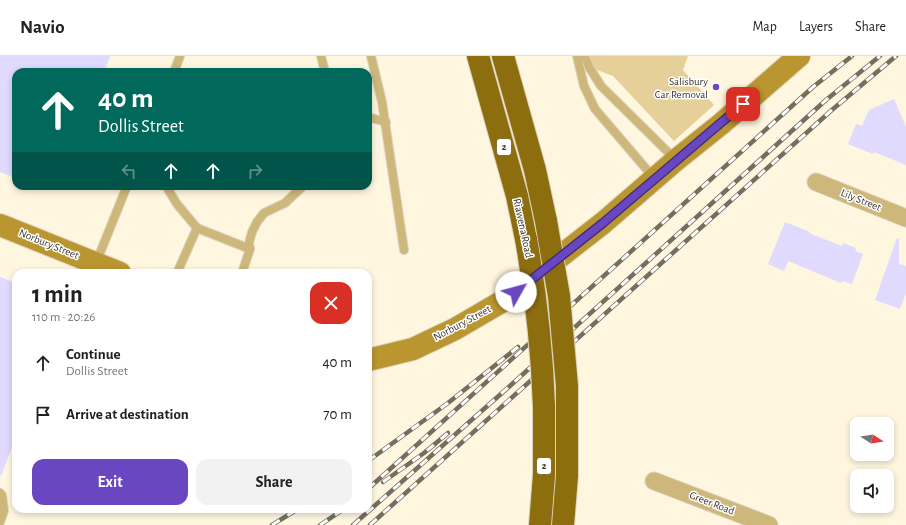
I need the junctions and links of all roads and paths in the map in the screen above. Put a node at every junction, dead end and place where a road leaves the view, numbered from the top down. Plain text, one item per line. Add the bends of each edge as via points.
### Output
1 (180, 56) edge
2 (321, 56) edge
3 (371, 56) edge
4 (478, 56) edge
5 (503, 56) edge
6 (577, 56) edge
7 (586, 56) edge
8 (790, 61) edge
9 (176, 68) edge
10 (324, 68) edge
11 (372, 118) edge
12 (386, 122) junction
13 (676, 160) junction
14 (654, 179) junction
15 (816, 182) dead end
16 (125, 190) edge
17 (168, 190) edge
18 (300, 190) edge
19 (906, 218) edge
20 (0, 224) edge
21 (197, 228) junction
22 (250, 249) junction
23 (404, 250) dead end
24 (96, 263) junction
25 (110, 269) edge
26 (179, 269) edge
27 (243, 269) edge
28 (372, 359) edge
29 (654, 480) dead end
30 (0, 493) edge
31 (0, 522) edge
32 (540, 525) edge
33 (563, 525) edge
34 (769, 525) edge

1 - 9 lane
2 - 10 lane
3 - 12 lane
4 - 32 highway, Riawena Road / 2, bridge via 517,196 535,289 544,407 544,475
5 - 33 highway, 2, bridge via 535,170 559,296 567,386 567,476
6 - 14 lane via 584,86 595,109
7 - 13 lane via 589,67 601,86
8 - 13 street, Norbury Street via 721,124
11 - 12 lane
12 - 23 lane
13 - 14 street, Norbury Street
14 - 28 street, Norbury Street via 603,223 503,301 413,349
15 - 19 street, Lily Street
16 - 24 lane
17 - 21 lane
18 - 22 lane via 285,203 264,213 252,232
20 - 24 street, Norbury Street
21 - 22 lane
21 - 26 lane
22 - 27 lane
24 - 25 street, Norbury Street
29 - 34 street, Greer Road
30 - 31 lane via 4,511

